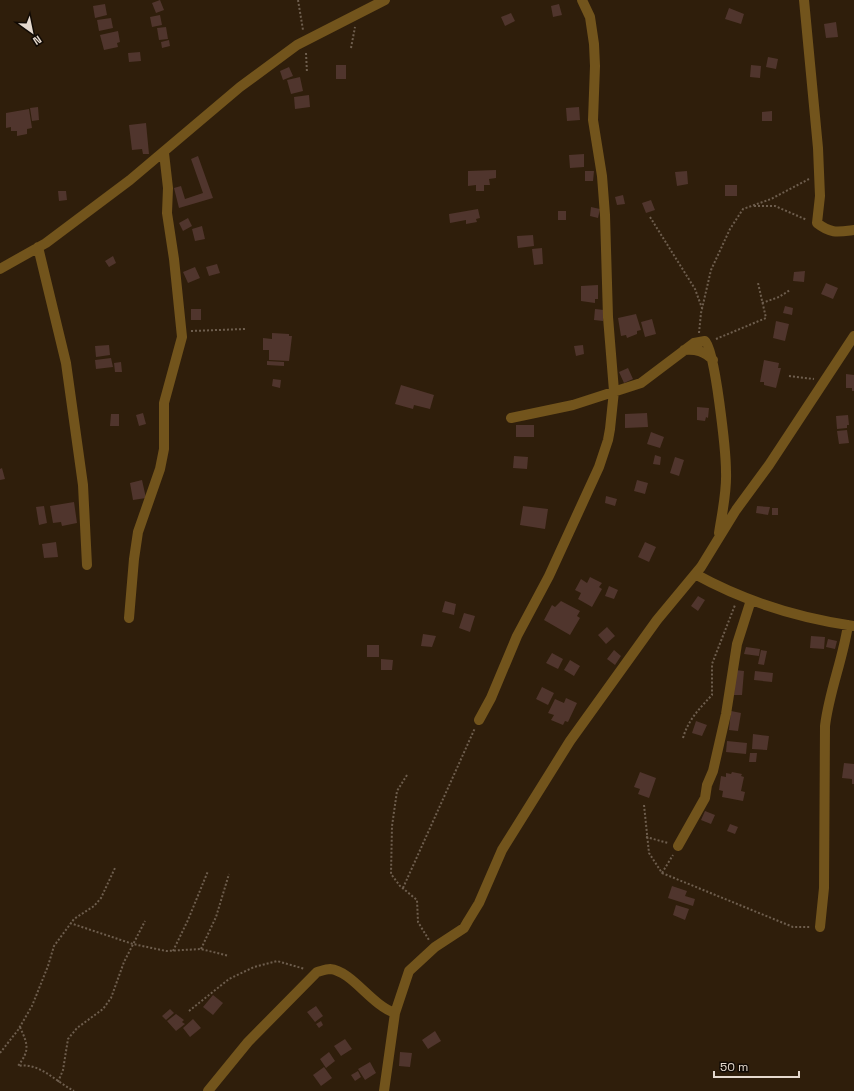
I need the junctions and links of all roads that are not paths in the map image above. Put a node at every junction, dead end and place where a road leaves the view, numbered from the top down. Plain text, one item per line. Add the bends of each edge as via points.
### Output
1 (385, 0) edge
2 (582, 0) edge
3 (804, 0) edge
4 (164, 152) junction
5 (854, 230) edge
6 (38, 247) junction
7 (0, 269) edge
8 (854, 336) edge
9 (684, 350) junction
10 (713, 360) junction
11 (614, 391) junction
12 (511, 418) dead end
13 (719, 535) junction
14 (87, 565) dead end
15 (695, 574) junction
16 (751, 600) junction
17 (129, 618) dead end
18 (851, 626) edge
19 (479, 720) road end
20 (678, 846) road end
21 (820, 927) road end
22 (395, 1013) junction
23 (208, 1091) edge
24 (384, 1091) edge

1 - 4 street via 306,40 240,87
2 - 11 street via 590,17 594,53 593,120 605,215 606,286
3 - 5 street via 819,173 817,223 838,233
4 - 6 street via 124,185
4 - 17 street via 168,188 167,213 182,337 164,403 164,449 160,469 138,532
6 - 7 street
6 - 14 street via 66,363 83,485
8 - 13 street via 769,465
9 - 10 street via 692,349 706,353
9 - 10 street via 703,342
9 - 11 street via 641,383
10 - 13 street via 726,473
11 - 12 street via 573,405
11 - 19 street via 608,440 599,467
13 - 15 street
15 - 16 street via 718,587
15 - 22 street via 657,620 570,741 502,850 479,903 464,928 435,947 409,971
16 - 18 street via 793,614
16 - 20 street via 737,644 726,714 705,798
18 - 21 street via 827,708 825,726 824,888
22 - 23 street via 384,1010 343,973 329,969 317,972 248,1042
22 - 24 street

